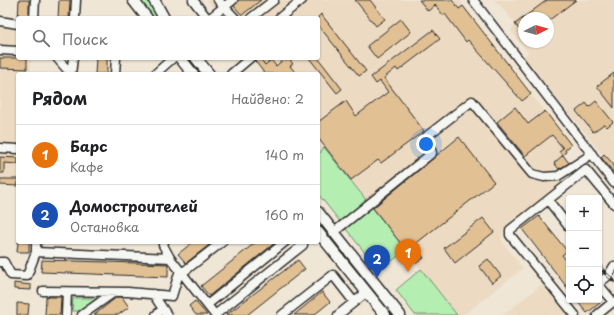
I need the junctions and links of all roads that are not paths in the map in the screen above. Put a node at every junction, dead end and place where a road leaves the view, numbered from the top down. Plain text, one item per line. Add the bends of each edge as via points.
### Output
1 (35, 0) edge
2 (76, 0) edge
3 (132, 0) edge
4 (154, 0) edge
5 (193, 0) edge
6 (218, 0) edge
7 (233, 0) edge
8 (274, 0) edge
9 (302, 0) edge
10 (473, 0) edge
11 (225, 6) junction
12 (34, 16) edge
13 (75, 16) edge
14 (145, 16) edge
15 (163, 16) edge
16 (206, 16) edge
17 (211, 16) edge
18 (233, 16) edge
19 (254, 16) edge
20 (282, 16) edge
21 (0, 21) edge
22 (16, 24) edge
23 (0, 50) edge
24 (16, 51) edge
25 (59, 60) edge
26 (73, 60) edge
27 (116, 60) edge
28 (171, 60) edge
29 (182, 60) edge
30 (198, 60) edge
31 (248, 60) edge
32 (69, 72) edge
33 (71, 72) edge
34 (115, 72) edge
35 (157, 72) edge
36 (191, 72) edge
37 (207, 72) edge
38 (233, 72) edge
39 (0, 148) edge
40 (16, 149) edge
41 (592, 154) junction
42 (614, 183) edge
43 (548, 200) junction
44 (614, 204) edge
45 (320, 214) edge
46 (566, 223) edge
47 (334, 232) junction
48 (320, 234) edge
49 (36, 244) edge
50 (163, 244) edge
51 (219, 244) edge
52 (283, 244) edge
53 (302, 244) edge
54 (274, 251) junction
55 (36, 252) junction
56 (170, 258) junction
57 (0, 262) edge
58 (282, 262) junction
59 (614, 266) edge
60 (181, 271) junction
61 (602, 281) edge
62 (602, 288) edge
63 (43, 291) dead end
64 (67, 292) junction
65 (366, 292) junction
66 (113, 293) junction
67 (153, 294) junction
68 (354, 302) junction
69 (207, 305) junction
70 (165, 312) edge
71 (66, 315) edge
72 (82, 315) edge
73 (156, 315) edge
74 (215, 315) edge
75 (282, 315) edge
76 (338, 315) edge
77 (385, 315) edge
78 (400, 315) edge
79 (575, 315) edge
80 (597, 315) edge

1 - 12 street
2 - 13 street
3 - 14 main road
4 - 15 main road
5 - 16 street
6 - 11 street
7 - 11 street
8 - 19 street
9 - 20 street
10 - 41 street
11 - 17 street
11 - 18 street
21 - 22 street
23 - 24 street
25 - 32 street
26 - 33 street
27 - 34 street
28 - 35 street
29 - 36 main road
30 - 37 main road
31 - 38 street
39 - 40 street
41 - 42 street
41 - 47 street via 558,176 544,177 532,174 472,102 427,136 432,153
43 - 44 street via 586,170
43 - 46 street
43 - 79 street via 510,230 510,235
45 - 47 main road
47 - 78 main road
48 - 65 main road
49 - 55 street
50 - 56 street
51 - 60 street
52 - 54 street
53 - 58 street via 304,246
54 - 58 street
54 - 69 street
55 - 56 street
55 - 57 street via 27,276 11,275 4,262
56 - 60 street
58 - 74 street
59 - 61 street
60 - 67 street via 172,296
60 - 69 street
62 - 80 street via 613,302
63 - 64 street
64 - 66 street
64 - 71 street
65 - 68 street
65 - 77 main road
66 - 67 street
66 - 72 street
67 - 70 street
68 - 75 street via 333,275
68 - 76 street
69 - 74 street
70 - 73 street

